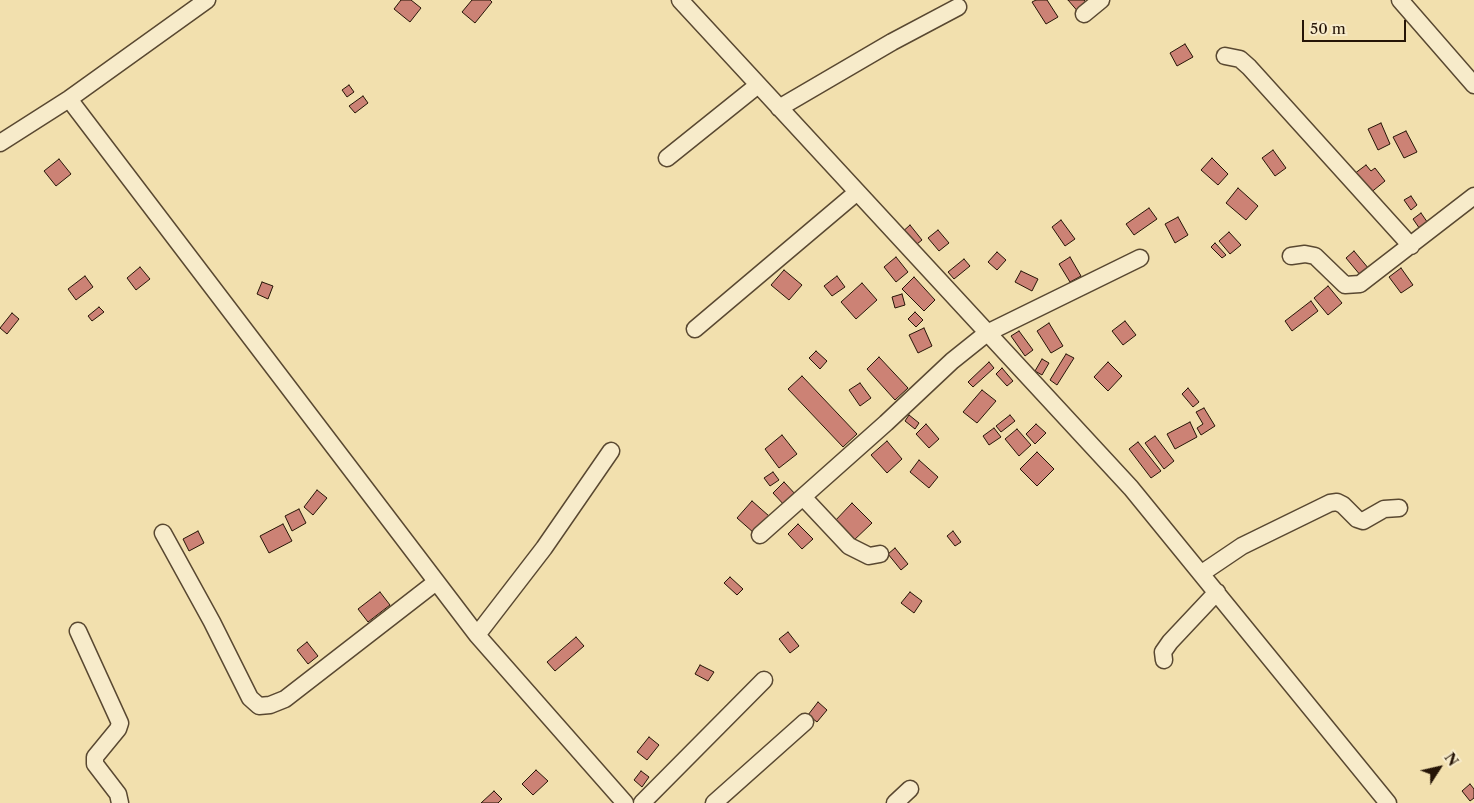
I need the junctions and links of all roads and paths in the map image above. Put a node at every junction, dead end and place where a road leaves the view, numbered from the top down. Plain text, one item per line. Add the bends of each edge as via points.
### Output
1 (207, 0) edge
2 (680, 0) edge
3 (1101, 0) edge
4 (1400, 0) edge
5 (958, 8) dead end
6 (1084, 14) dead end
7 (1225, 56) dead end
8 (758, 85) junction
9 (1474, 85) edge
10 (69, 98) junction
11 (779, 108) junction
12 (0, 143) edge
13 (667, 158) dead end
14 (856, 193) junction
15 (1474, 196) edge
16 (1410, 246) junction
17 (1292, 256) dead end
18 (1140, 258) dead end
19 (695, 329) dead end
20 (987, 333) junction
21 (611, 451) dead end
22 (803, 497) junction
23 (1398, 508) dead end
24 (163, 532) dead end
25 (760, 535) dead end
26 (880, 554) dead end
27 (1202, 573) junction
28 (436, 582) junction
29 (1217, 592) junction
30 (78, 631) dead end
31 (477, 635) junction
32 (1164, 660) dead end
33 (764, 680) dead end
34 (805, 722) dead end
35 (910, 789) dead end
36 (120, 803) edge
37 (626, 803) edge
38 (642, 803) edge
39 (714, 803) edge
40 (895, 803) edge
41 (1388, 803) edge

1 - 10 street
2 - 8 street
3 - 6 street
4 - 9 street
5 - 11 street via 892,42
7 - 16 street via 1240,59 1249,67
8 - 11 street
8 - 13 street
10 - 12 street
10 - 28 street
11 - 14 street
14 - 19 street
14 - 20 street
15 - 16 street
16 - 17 street via 1354,286 1345,285 1315,256
18 - 20 street
20 - 22 street
20 - 27 street via 1131,488
21 - 31 street via 544,548
22 - 25 street
22 - 26 street via 849,546 869,556
23 - 27 street via 1384,509 1363,521 1343,505 1330,503 1242,546
24 - 28 street via 250,698 259,706 285,700
27 - 29 street
28 - 31 street
29 - 32 street via 1170,642 1164,652
29 - 41 street
30 - 36 street via 120,723 94,757 95,764 118,794
31 - 37 street
33 - 38 street
34 - 39 street
35 - 40 street

